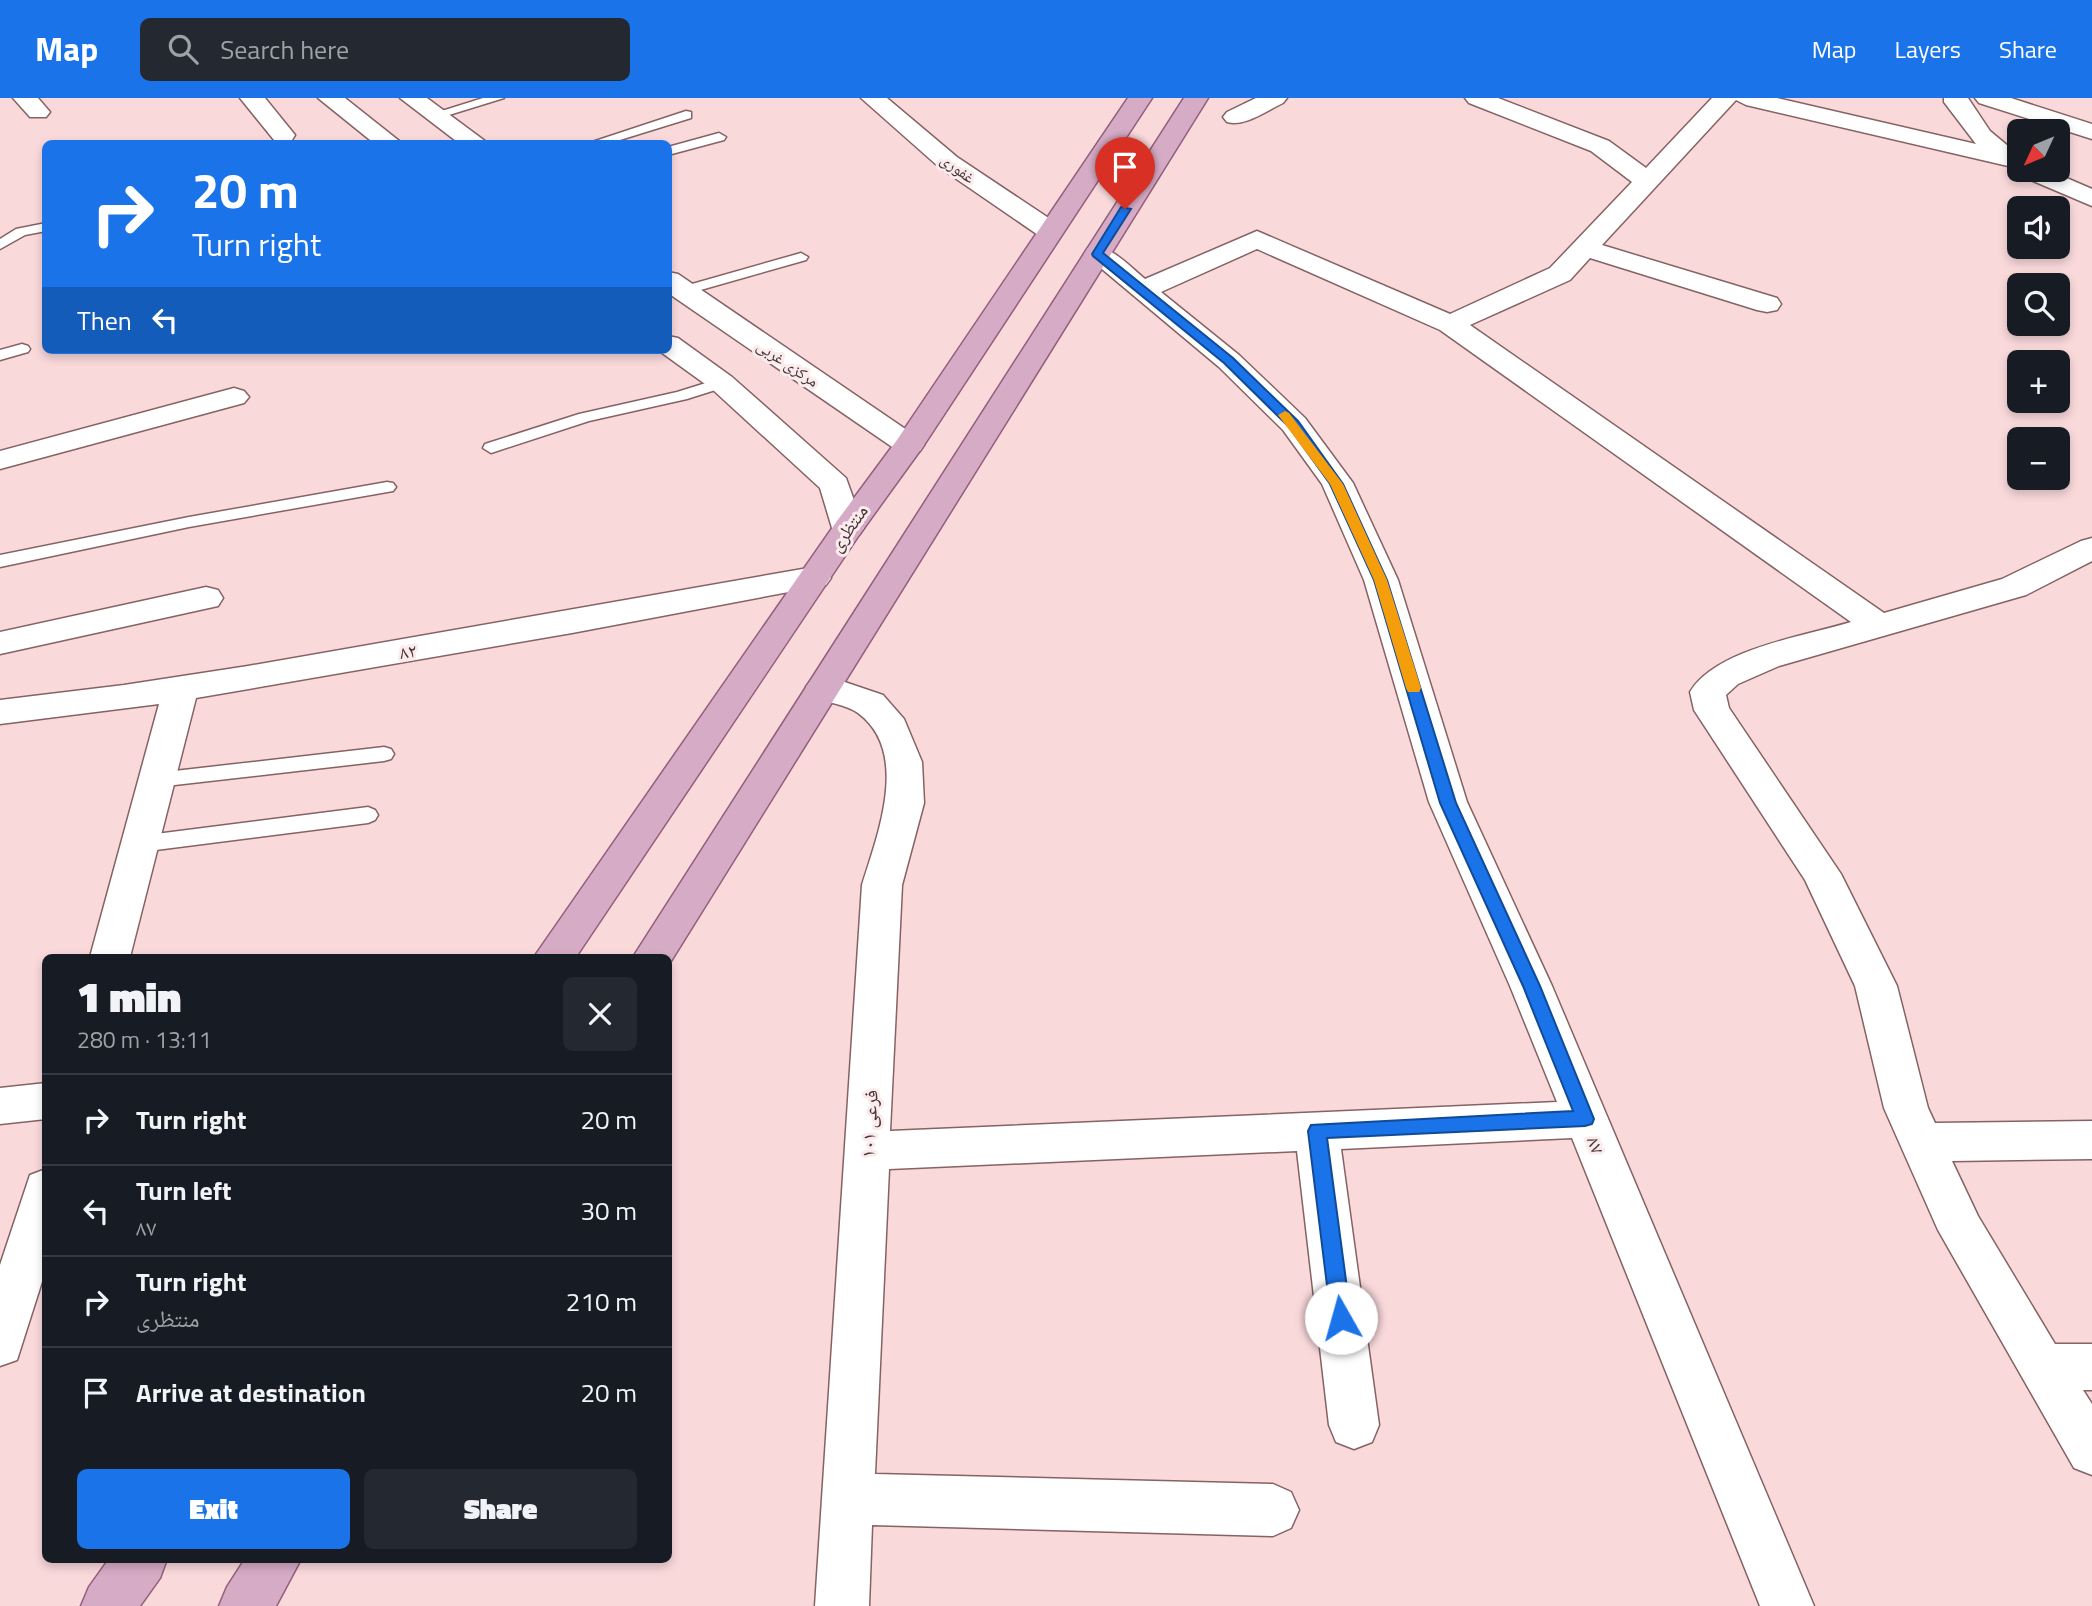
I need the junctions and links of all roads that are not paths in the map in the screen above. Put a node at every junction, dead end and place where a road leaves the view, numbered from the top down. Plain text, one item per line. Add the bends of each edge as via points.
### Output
1 (252, 98) edge
2 (330, 98) edge
3 (412, 98) edge
4 (498, 98) edge
5 (873, 98) edge
6 (1140, 98) edge
7 (1196, 98) edge
8 (1275, 98) edge
9 (1477, 98) edge
10 (1725, 98) edge
11 (1746, 98) edge
12 (1956, 98) edge
13 (1987, 98) edge
14 (685, 114) dead end
15 (436, 115) junction
16 (1235, 117) dead end
17 (2092, 132) edge
18 (283, 135) dead end
19 (719, 137) dead end
20 (386, 140) edge
21 (471, 140) edge
22 (604, 140) edge
23 (672, 150) edge
24 (2007, 156) edge
25 (2007, 162) edge
26 (1647, 181) junction
27 (2057, 182) edge
28 (2092, 198) edge
29 (42, 228) edge
30 (1050, 231) junction
31 (0, 245) edge
32 (1584, 248) junction
33 (1097, 254) junction
34 (801, 257) dead end
35 (676, 285) edge
36 (1142, 291) junction
37 (1767, 304) dead end
38 (1450, 324) junction
39 (672, 347) edge
40 (22, 349) dead end
41 (0, 355) edge
42 (722, 383) junction
43 (234, 397) dead end
44 (909, 445) junction
45 (491, 448) dead end
46 (0, 460) edge
47 (387, 487) dead end
48 (848, 528) junction
49 (2092, 548) edge
50 (0, 561) edge
51 (814, 578) junction
52 (205, 598) dead end
53 (1879, 626) junction
54 (0, 643) edge
55 (824, 687) junction
56 (181, 688) junction
57 (0, 712) edge
58 (384, 754) dead end
59 (157, 779) junction
60 (368, 815) dead end
61 (140, 844) junction
62 (111, 954) edge
63 (556, 954) edge
64 (655, 954) edge
65 (42, 1101) edge
66 (0, 1106) edge
67 (1585, 1119) junction
68 (1317, 1131) junction
69 (2092, 1140) edge
70 (1922, 1142) junction
71 (868, 1151) junction
72 (42, 1202) edge
73 (0, 1344) edge
74 (2042, 1367) junction
75 (2092, 1367) edge
76 (1354, 1425) dead end
77 (2092, 1451) edge
78 (848, 1499) junction
79 (1273, 1510) dead end
80 (138, 1563) edge
81 (273, 1563) edge
82 (108, 1606) edge
83 (246, 1606) edge
84 (842, 1606) edge
85 (1787, 1606) edge

1 - 18 street
2 - 20 street
3 - 15 street
4 - 15 lane
5 - 30 street, غفوری via 948,162
6 - 30 main road, منتظری
7 - 33 main road
8 - 16 street
9 - 26 street via 1600,146
10 - 26 street
11 - 25 street
12 - 24 street via 1980,136
13 - 17 street
14 - 22 lane
15 - 21 street
19 - 23 lane
26 - 32 street
27 - 28 street
29 - 31 lane via 21,232
30 - 44 main road, منتظری
32 - 37 street
32 - 38 street via 1560,274
33 - 36 street, ۸۷
33 - 55 main road
34 - 35 lane
35 - 44 street, مرکزی غربی
36 - 38 street via 1257,239
36 - 67 street, ۸۷ via 1229,361 1294,424 1336,484 1381,580 1448,803
38 - 53 street
39 - 42 street
40 - 41 lane
42 - 45 lane via 586,417
42 - 48 street via 835,485
43 - 46 street
44 - 48 main road, منتظری
47 - 50 lane
48 - 51 main road, منتظری
49 - 53 street via 2014,587
51 - 56 street, ۸۲
51 - 63 main road, منتظری
52 - 54 street
53 - 70 street via 1767,658 1726,676 1708,692 1712,710 1822,874 1864,961 1875,986 1906,1108
55 - 64 main road
55 - 71 street, فرعی ۱۰۱ via 870,704 891,728 904,762 905,803 882,885
56 - 57 street, ۸۲
56 - 59 street
58 - 59 lane
59 - 61 street
60 - 61 lane
61 - 62 street
65 - 66 street
67 - 68 street
67 - 85 street, ۸۷
68 - 71 street
68 - 76 street
69 - 70 street
70 - 74 street via 1961,1230
71 - 78 street, فرعی ۱۰۱
72 - 73 street
74 - 75 street
74 - 77 street
78 - 79 street
78 - 84 street, فرعی ۱۰۱
80 - 82 main road
81 - 83 main road

